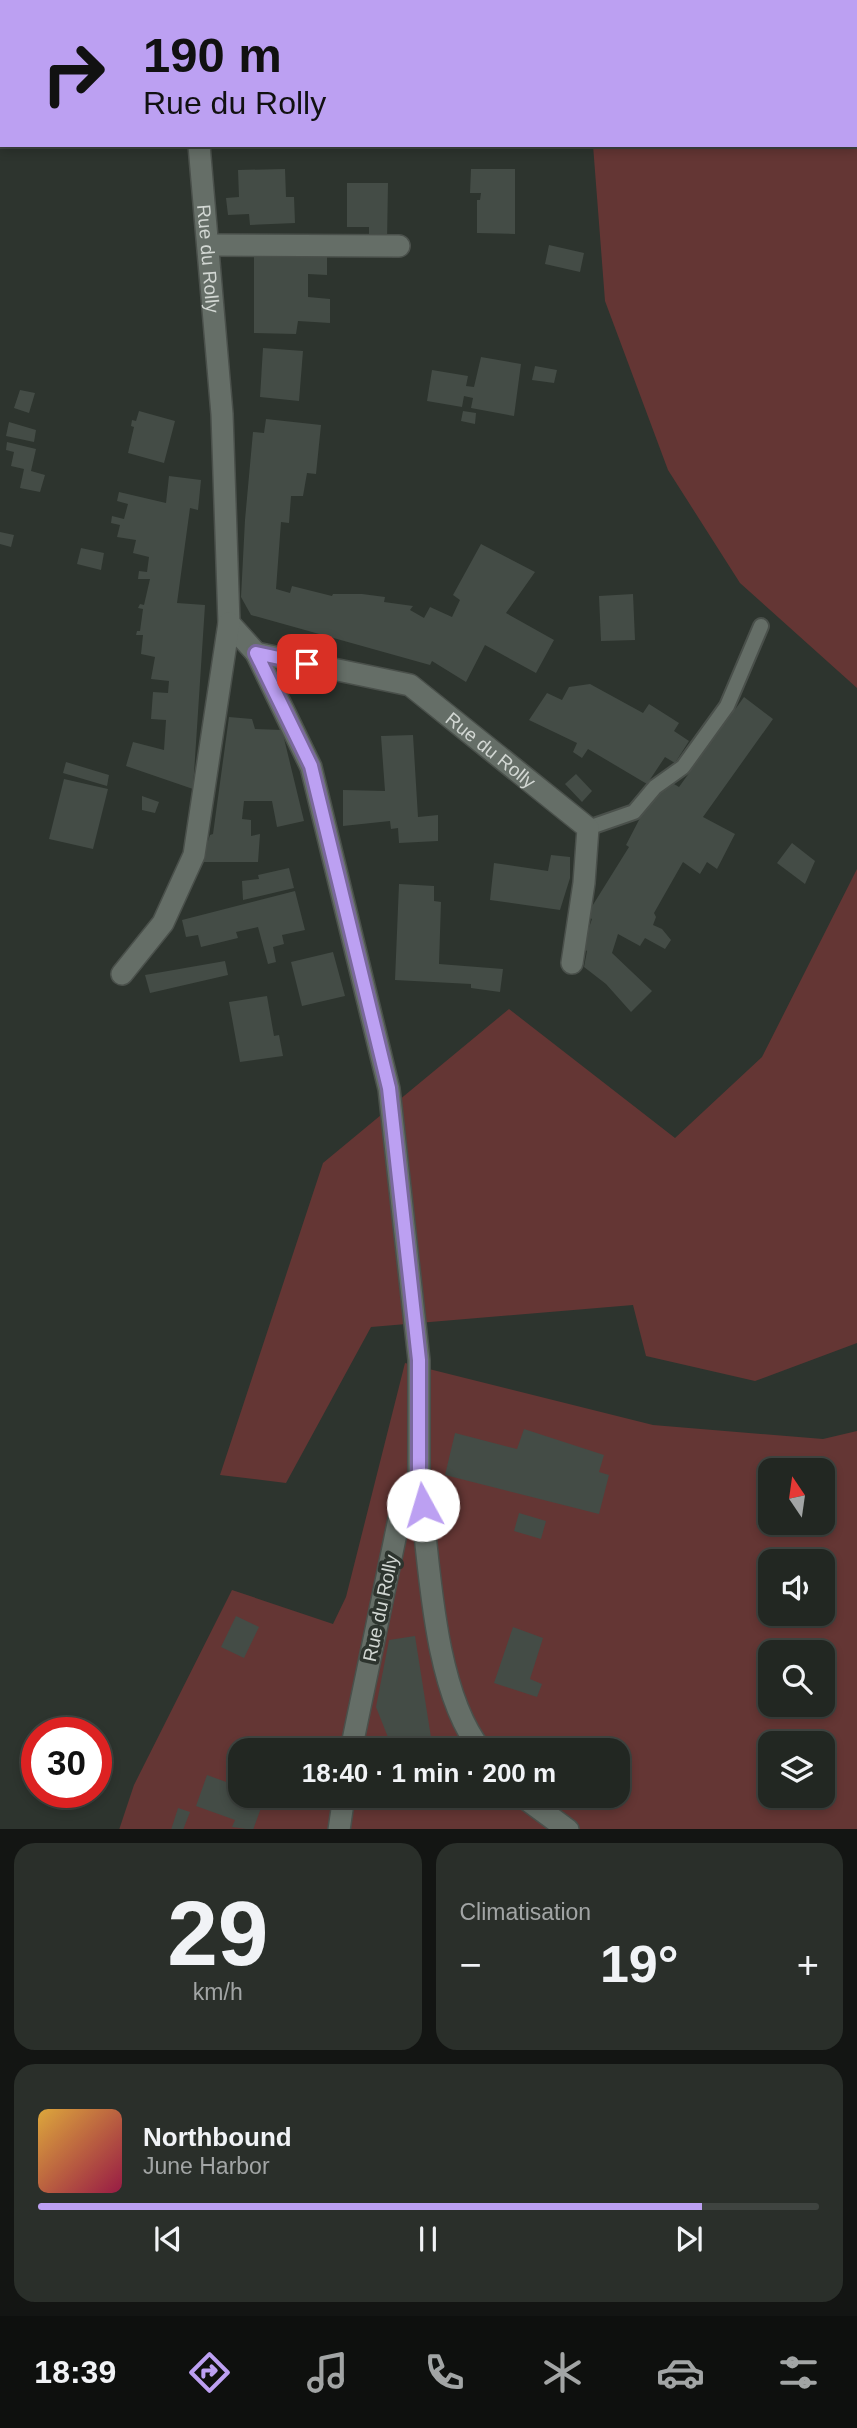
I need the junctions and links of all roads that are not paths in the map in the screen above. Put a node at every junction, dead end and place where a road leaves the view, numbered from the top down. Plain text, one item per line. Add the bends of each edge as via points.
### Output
1 (199, 147) edge
2 (208, 246) junction
3 (399, 246) dead end
4 (229, 623) junction
5 (761, 626) dead end
6 (256, 653) junction
7 (588, 828) junction
8 (572, 962) dead end
9 (122, 974) dead end
10 (419, 1478) junction
11 (353, 1738) edge
12 (472, 1738) edge
13 (342, 1808) edge
14 (539, 1808) edge
15 (339, 1829) edge
16 (568, 1829) edge

1 - 2 street, Rue du Rolly
2 - 3 street
2 - 4 street, Rue du Rolly via 222,414
4 - 6 street, Rue du Rolly
4 - 9 street, Rue du Rolly via 194,856 163,923
5 - 7 lane via 727,706 683,767 655,787 634,812
6 - 7 street, Rue du Rolly via 410,685
6 - 10 street, Rue du Rolly via 311,766 389,1088 419,1360
7 - 8 street
10 - 11 street, Rue du Rolly via 398,1519
10 - 12 street via 444,1667
13 - 15 street
14 - 16 street

